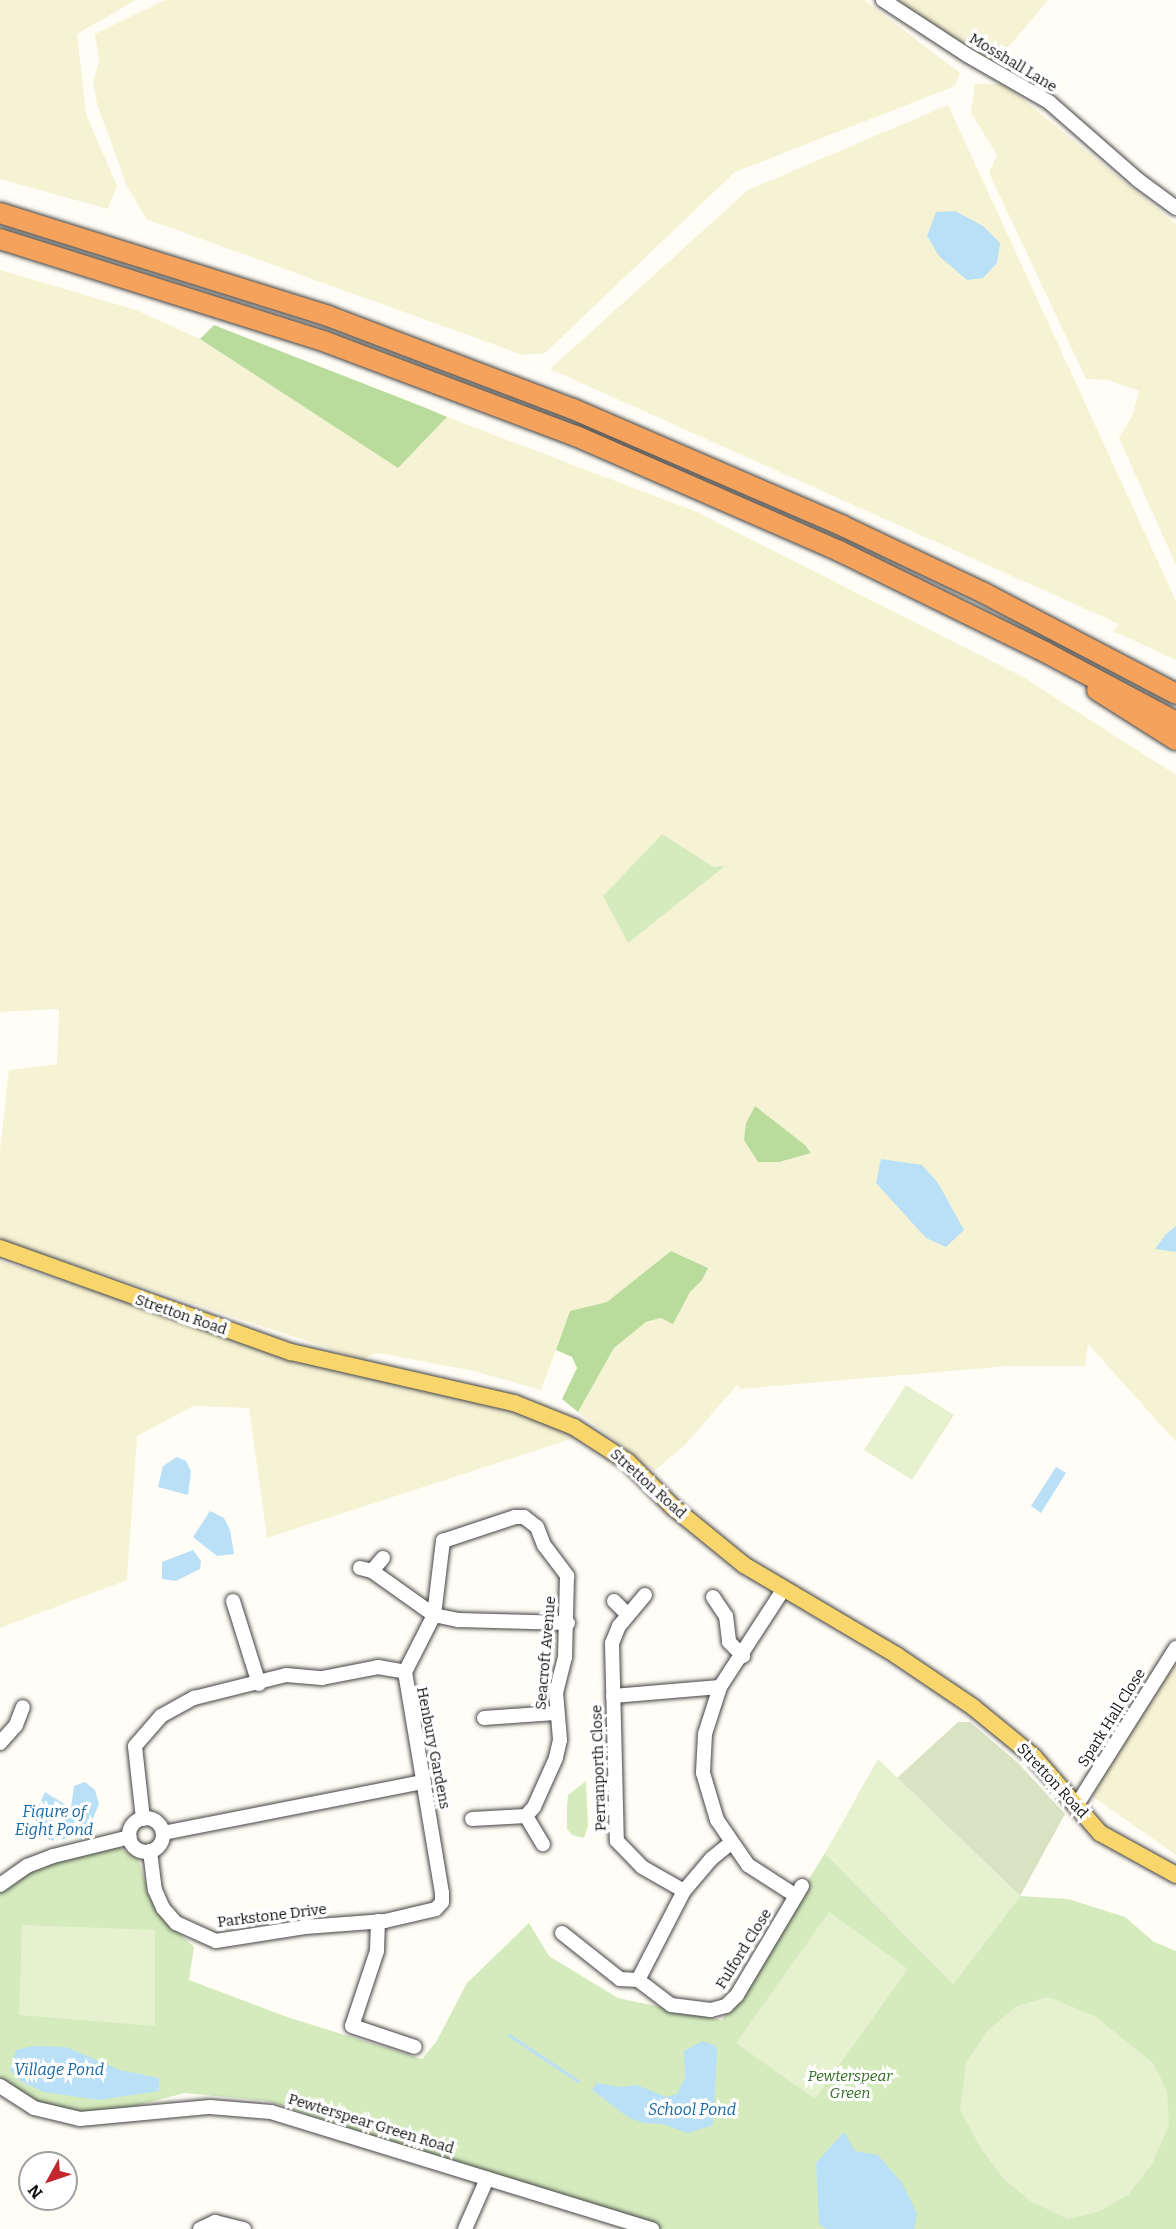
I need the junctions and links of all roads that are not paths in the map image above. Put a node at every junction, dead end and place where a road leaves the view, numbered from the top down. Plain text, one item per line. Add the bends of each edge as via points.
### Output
1 (883, 0) edge
2 (1176, 208) edge
3 (0, 213) edge
4 (0, 239) edge
5 (1045, 652) junction
6 (1126, 667) junction
7 (1176, 685) edge
8 (1176, 694) edge
9 (1176, 722) edge
10 (1176, 740) edge
11 (0, 1248) edge
12 (383, 1558) dead end
13 (783, 1590) junction
14 (645, 1595) dead end
15 (713, 1597) dead end
16 (614, 1600) dead end
17 (233, 1601) dead end
18 (627, 1614) junction
19 (434, 1615) junction
20 (568, 1623) junction
21 (1176, 1648) edge
22 (743, 1656) junction
23 (405, 1672) junction
24 (259, 1684) junction
25 (720, 1687) junction
26 (613, 1696) junction
27 (22, 1704) dead end
28 (555, 1713) junction
29 (484, 1718) dead end
30 (0, 1743) edge
31 (423, 1782) junction
32 (1076, 1806) junction
33 (526, 1816) junction
34 (144, 1819) junction
35 (472, 1819) dead end
36 (163, 1833) junction
37 (130, 1837) junction
38 (731, 1843) junction
39 (543, 1844) dead end
40 (150, 1851) junction
41 (1176, 1875) edge
42 (0, 1885) edge
43 (684, 1891) junction
44 (442, 1893) joint
45 (378, 1921) junction
46 (566, 1942) dead end
47 (638, 1980) junction
48 (415, 2047) dead end
49 (0, 2086) edge
50 (487, 2179) junction
51 (200, 2229) edge
52 (244, 2229) edge
53 (465, 2229) edge
54 (652, 2229) edge

1 - 2 street, Mosshall Lane via 1049,102
3 - 6 highway via 328,316 573,409 843,526 984,592
4 - 5 highway via 323,341 576,436 839,551
5 - 9 highway
5 - 10 highway via 1118,706
6 - 7 highway
6 - 8 highway
11 - 13 main road, Stretton Road via 291,1352 538,1410 610,1449 706,1536
12 - 19 street via 366,1570
13 - 22 street
13 - 32 main road, Stretton Road via 930,1676 1027,1751
14 - 18 street, Perranporth Close
15 - 22 street via 726,1616 729,1642
16 - 18 street
17 - 24 street
18 - 26 street, Perranporth Close via 612,1643
19 - 20 street via 458,1620
19 - 20 street, Seacroft Avenue via 443,1541 515,1517 532,1522 567,1576
19 - 23 street, Henbury Gardens
20 - 28 street, Seacroft Avenue
21 - 32 street, Spark Hall Close
22 - 25 street
23 - 24 street via 378,1667 322,1678 286,1675
23 - 31 street, Henbury Gardens
24 - 34 street via 194,1698 161,1716 135,1746
25 - 26 street
25 - 38 street via 705,1734 703,1773 717,1820
26 - 43 street, Perranporth Close via 617,1841 642,1867
27 - 30 street via 19,1720
28 - 29 street
28 - 33 street, Seacroft Avenue via 560,1740 556,1758
31 - 36 street
31 - 44 street, Henbury Gardens
32 - 41 main road, Stretton Road via 1112,1841
33 - 35 street
33 - 39 street
34 - 36 street via 155,1821
34 - 37 street via 135,1823
36 - 40 street via 161,1843
37 - 40 street via 139,1850
37 - 42 street via 53,1856 27,1866
38 - 43 street via 711,1859
38 - 47 street, Fulford Close via 748,1865 799,1891 737,1995 721,2008 671,2005
40 - 45 street, Parkstone Drive via 155,1890 163,1908 176,1923 205,1938 236,1940 305,1927
43 - 47 street
44 - 45 street, Parkstone Drive via 436,1909
45 - 48 street via 377,1951 352,2026
46 - 47 street via 620,1979
49 - 50 street, Pewterspear Green Road via 34,2108 80,2119 210,2107 271,2112
50 - 53 street
50 - 54 street, Pewterspear Green Road
51 - 52 street via 215,2222

